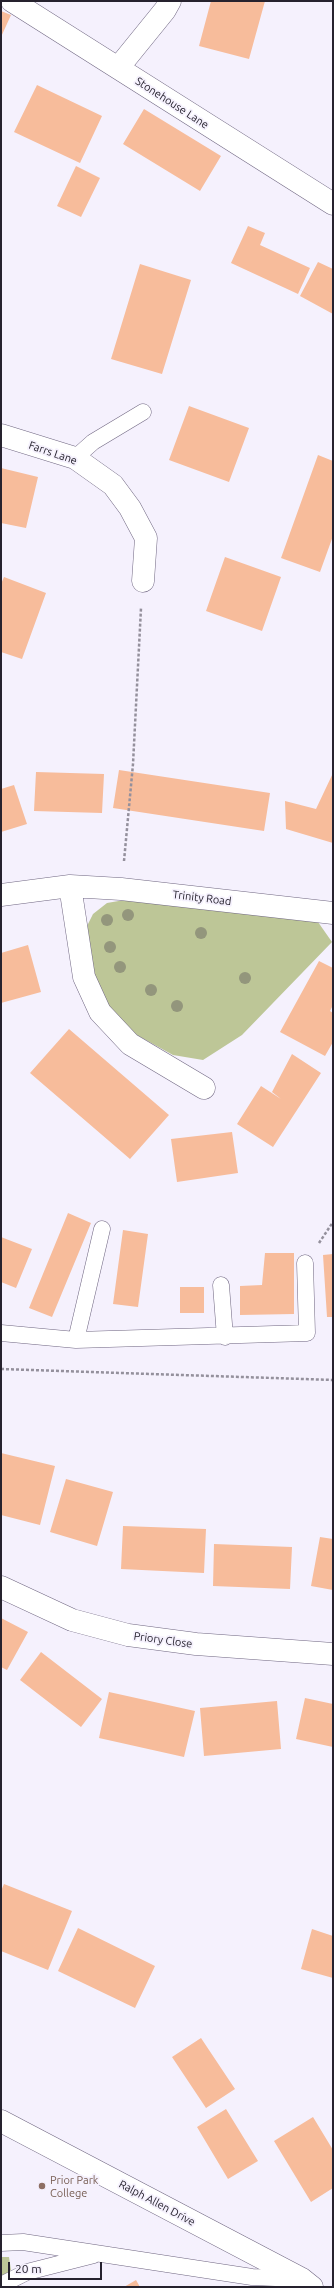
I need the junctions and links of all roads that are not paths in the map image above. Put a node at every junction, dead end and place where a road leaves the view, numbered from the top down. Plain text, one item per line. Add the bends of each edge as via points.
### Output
1 (12, 1) edge
2 (170, 1) edge
3 (118, 68) junction
4 (333, 204) edge
5 (143, 412) dead end
6 (1, 435) edge
7 (75, 458) junction
8 (142, 581) road end
9 (70, 886) junction
10 (1, 895) edge
11 (333, 913) edge
12 (204, 1088) dead end
13 (102, 1229) dead end
14 (305, 1263) dead end
15 (220, 1285) dead end
16 (1, 1333) edge
17 (225, 1336) junction
18 (76, 1340) junction
19 (1, 1587) edge
20 (333, 1654) edge
21 (4, 2126) edge
22 (1, 2242) edge
23 (102, 2253) junction
24 (307, 2283) edge
25 (1, 2285) edge

1 - 3 street, Stonehouse Lane
2 - 3 street
3 - 4 street, Stonehouse Lane
5 - 7 lane via 93,442
6 - 7 street, Farrs Lane
7 - 8 street, Farrs Lane via 113,485 130,508 146,538
9 - 10 street, Trinity Road
9 - 11 street, Trinity Road via 122,889
9 - 12 street via 84,977 100,1012 130,1044
13 - 18 lane
14 - 17 lane via 307,1333
15 - 17 lane
16 - 18 lane
17 - 18 lane
19 - 20 street, Priory Close via 72,1620 128,1635 196,1644
21 - 24 street, Ralph Allen Drive
22 - 23 lane via 23,2242
23 - 24 lane via 252,2277
23 - 25 lane via 27,2272

